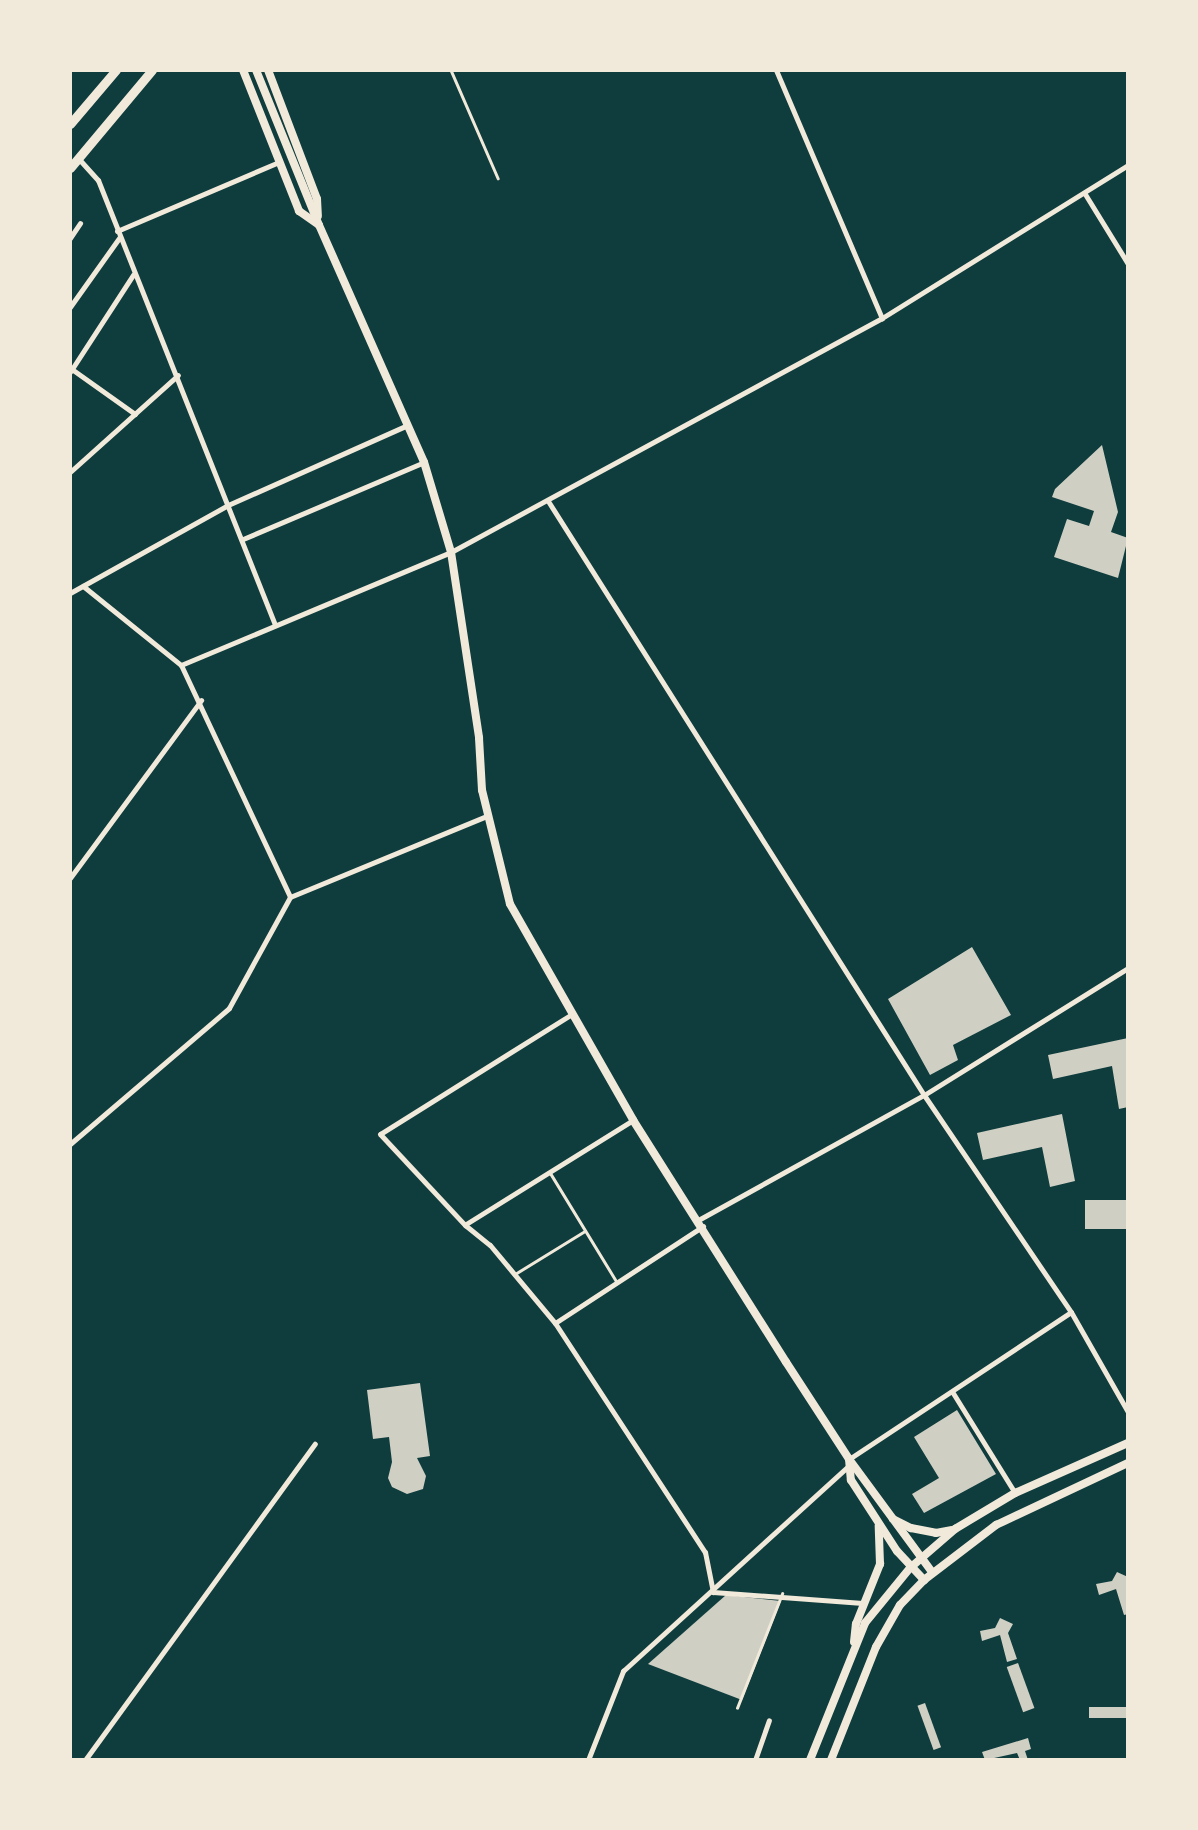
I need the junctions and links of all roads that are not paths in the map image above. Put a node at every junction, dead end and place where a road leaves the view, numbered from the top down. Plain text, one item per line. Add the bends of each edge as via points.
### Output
1 (116, 70) edge
2 (152, 70) edge
3 (243, 70) edge
4 (256, 70) edge
5 (268, 70) edge
6 (451, 70) edge
7 (776, 70) edge
8 (70, 124) edge
9 (78, 158) junction
10 (279, 162) junction
11 (1128, 165) edge
12 (70, 168) edge
13 (498, 178) dead end
14 (1084, 192) junction
15 (80, 223) dead end
16 (319, 225) junction
17 (118, 234) junction
18 (70, 238) edge
19 (1128, 264) edge
20 (133, 275) junction
21 (70, 307) edge
22 (882, 318) junction
23 (73, 359) edge
24 (71, 370) edge
25 (178, 375) junction
26 (135, 414) junction
27 (408, 425) junction
28 (424, 462) junction
29 (73, 470) edge
30 (548, 500) junction
31 (228, 504) junction
32 (242, 540) junction
33 (451, 552) junction
34 (83, 586) junction
35 (70, 594) edge
36 (275, 624) junction
37 (181, 665) junction
38 (201, 700) junction
39 (487, 816) junction
40 (70, 878) edge
41 (290, 897) junction
42 (1128, 968) edge
43 (572, 1014) junction
44 (924, 1095) junction
45 (633, 1120) junction
46 (70, 1144) edge
47 (550, 1173) junction
48 (702, 1222) junction
49 (465, 1225) junction
50 (586, 1230) junction
51 (514, 1274) junction
52 (618, 1282) junction
53 (1071, 1312) junction
54 (555, 1323) junction
55 (952, 1393) junction
56 (1125, 1402) edge
57 (1128, 1412) edge
58 (1128, 1443) edge
59 (315, 1444) dead end
60 (849, 1462) junction
61 (1128, 1463) edge
62 (1014, 1493) junction
63 (892, 1518) junction
64 (878, 1522) junction
65 (956, 1529) junction
66 (920, 1560) junction
67 (910, 1568) junction
68 (932, 1572) junction
69 (924, 1580) junction
70 (713, 1592) junction
71 (782, 1594) junction
72 (866, 1603) junction
73 (853, 1651) junction
74 (738, 1708) dead end
75 (770, 1720) dead end
76 (85, 1760) edge
77 (588, 1760) edge
78 (755, 1760) edge
79 (810, 1760) edge
80 (831, 1760) edge

1 - 8 main road
2 - 9 main road
3 - 10 main road
4 - 16 main road
5 - 16 main road via 317,199
6 - 13 lane
7 - 22 street
9 - 12 main road
9 - 17 street via 98,180
10 - 16 main road via 299,211
10 - 17 street
11 - 14 street
14 - 19 street
14 - 22 street
15 - 18 street
16 - 27 main road
17 - 20 street
17 - 21 street
20 - 23 street
20 - 25 street
22 - 30 street
23 - 24 street
24 - 26 street
25 - 26 street
25 - 31 street
26 - 29 street
27 - 28 main road
27 - 31 street
28 - 32 street
28 - 33 main road
30 - 33 street
30 - 44 street
31 - 32 street
31 - 34 street
32 - 36 street
33 - 36 street
33 - 39 main road
34 - 35 street
34 - 37 street
36 - 37 street
37 - 38 street
38 - 40 street
38 - 41 street
39 - 41 street
39 - 43 main road via 510,904
41 - 46 street via 229,1008
42 - 44 street
43 - 45 main road
43 - 49 street via 380,1134
44 - 48 street
44 - 53 street
45 - 47 street
45 - 48 main road
47 - 49 street
47 - 50 lane
48 - 52 street
48 - 60 main road
49 - 51 street
50 - 51 lane
50 - 52 lane
51 - 54 street
52 - 54 street
53 - 55 street
53 - 56 street
54 - 70 street via 704,1552
55 - 60 street
55 - 62 street
56 - 57 street
58 - 62 main road
59 - 76 street
60 - 63 main road
60 - 64 main road via 851,1480
60 - 70 street
61 - 68 main road via 996,1524
62 - 65 main road
63 - 65 main road via 936,1533
63 - 66 main road
64 - 67 main road
64 - 72 main road via 880,1564
65 - 66 main road
66 - 67 main road
66 - 68 main road
67 - 69 main road
67 - 73 main road via 872,1608
68 - 69 main road
69 - 80 main road via 882,1636
70 - 71 street
70 - 77 street via 623,1671
71 - 72 street
71 - 74 lane
72 - 73 main road
73 - 79 main road
75 - 78 street

